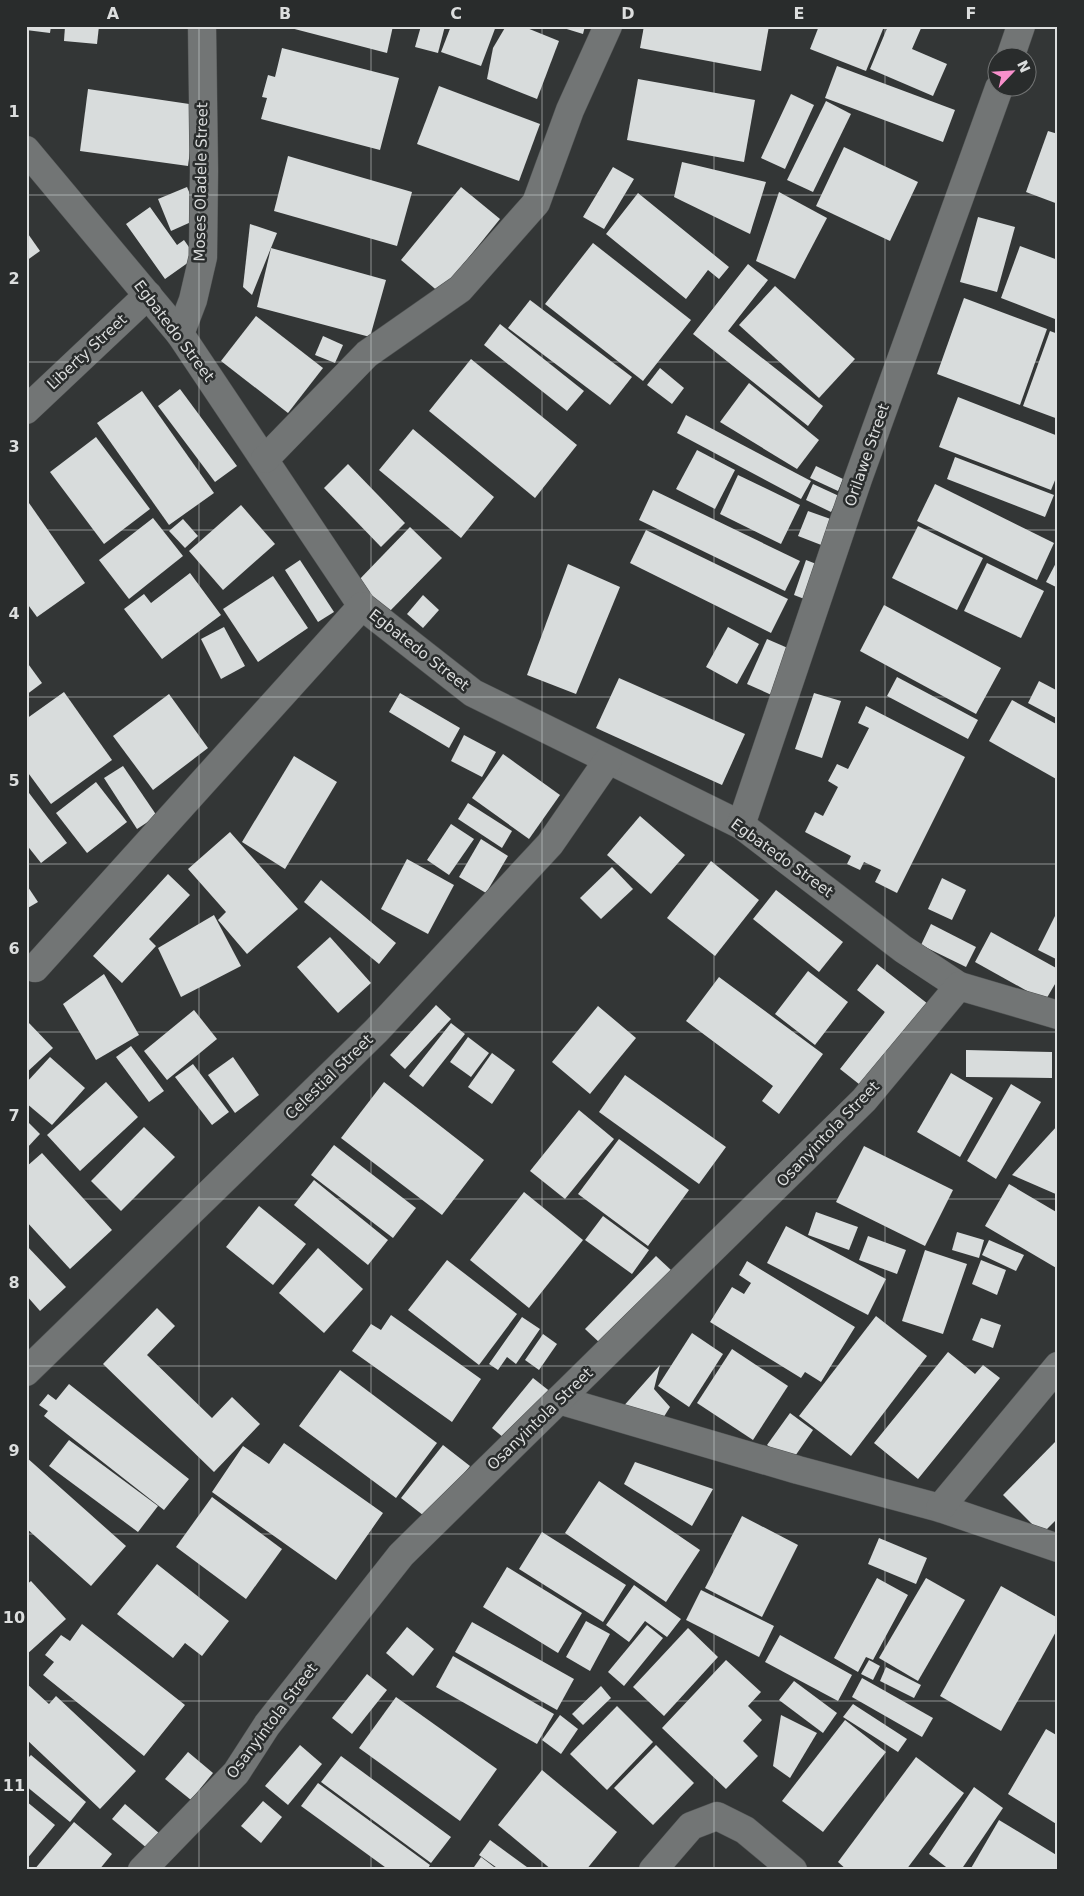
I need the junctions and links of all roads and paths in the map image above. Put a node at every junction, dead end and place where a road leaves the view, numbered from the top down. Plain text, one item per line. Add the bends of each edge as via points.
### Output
1 (202, 26) edge
2 (608, 26) edge
3 (1021, 26) edge
4 (1013, 48) edge
5 (995, 98) edge
6 (26, 150) edge
7 (148, 295) junction
8 (180, 334) junction
9 (26, 410) edge
10 (265, 459) junction
11 (362, 606) junction
12 (608, 760) junction
13 (741, 825) junction
14 (35, 968) dead end
15 (959, 986) junction
16 (1058, 1015) edge
17 (1058, 1366) edge
18 (26, 1372) edge
19 (559, 1400) junction
20 (940, 1508) junction
21 (1058, 1548) edge
22 (142, 1870) edge
23 (653, 1870) edge
24 (793, 1870) edge

1 - 8 street, Moses Oladele Street via 203,257 193,300
2 - 10 street via 570,110 536,203 460,289 367,354
3 - 4 street
5 - 13 street, Orilawe Street via 858,478
6 - 7 street, Egbatedo Street
7 - 8 street, Egbatedo Street
7 - 9 street, Liberty Street
8 - 10 street, Egbatedo Street
10 - 11 street, Egbatedo Street
11 - 12 street, Egbatedo Street via 474,693
11 - 14 street
12 - 13 street, Egbatedo Street
12 - 18 street, Celestial Street via 550,844 376,1031
13 - 15 street, Egbatedo Street via 904,949
15 - 16 street, Egbatedo Street
15 - 19 street, Osanyintola Street via 864,1100
17 - 20 street
19 - 20 street
19 - 22 street, Osanyintola Street via 401,1555 267,1725 236,1772
20 - 21 street
23 - 24 street via 691,1826 717,1816 745,1830

